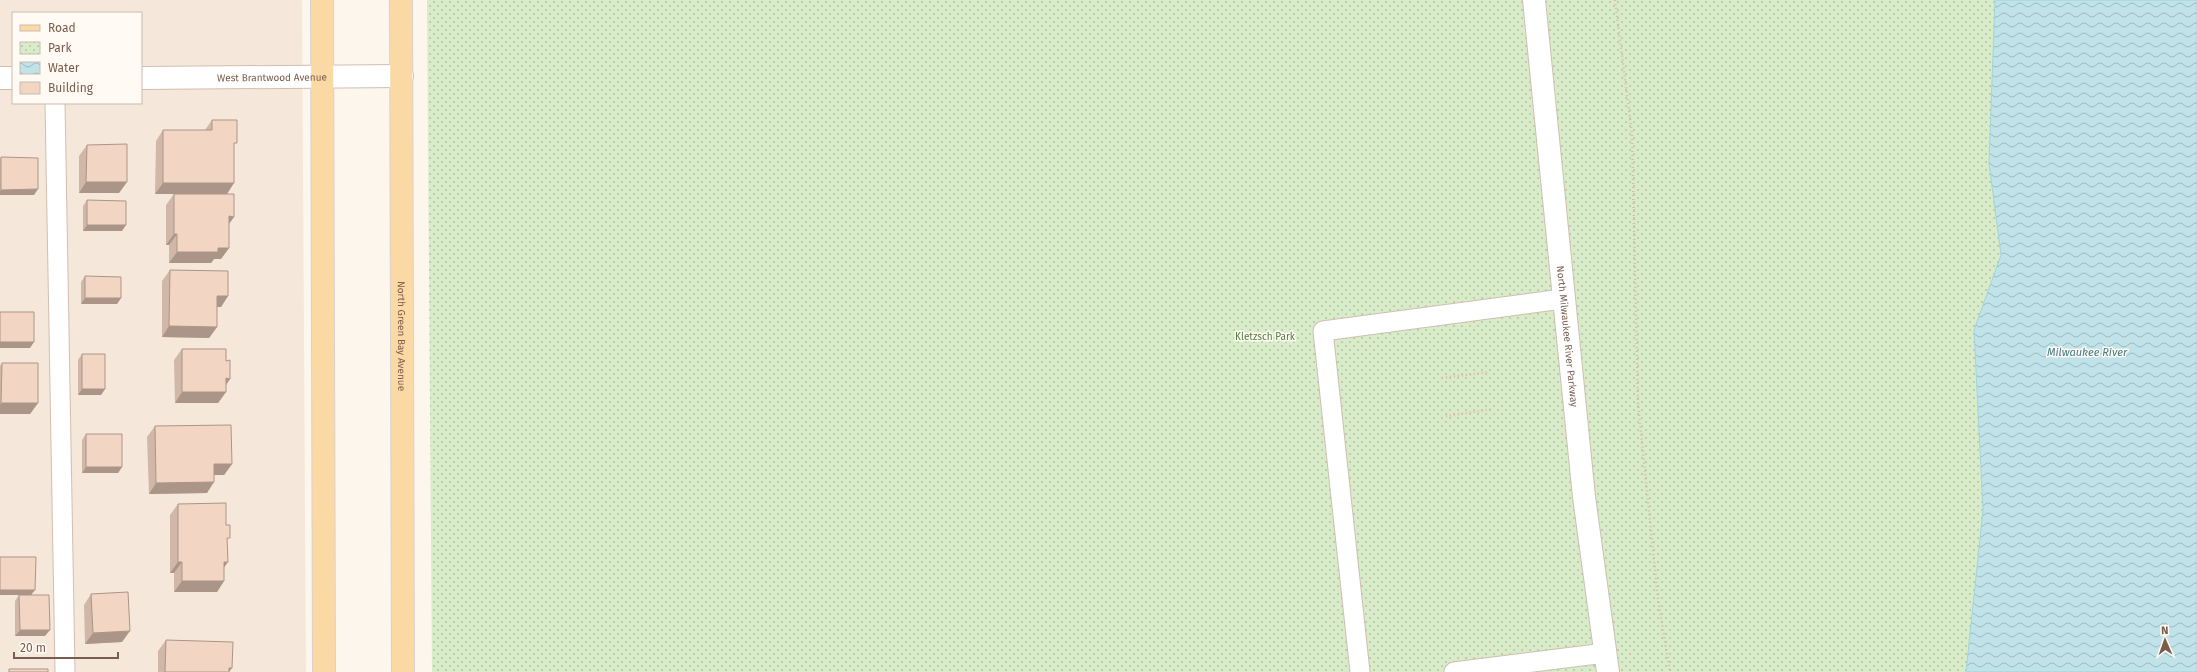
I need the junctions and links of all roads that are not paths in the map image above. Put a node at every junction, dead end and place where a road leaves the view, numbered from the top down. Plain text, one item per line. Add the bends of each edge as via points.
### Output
1 (322, 0) edge
2 (402, 0) edge
3 (1534, 0) edge
4 (402, 76) junction
5 (322, 77) junction
6 (0, 78) edge
7 (12, 78) edge
8 (142, 78) edge
9 (55, 104) edge
10 (1562, 299) junction
11 (1606, 663) edge
12 (65, 672) edge
13 (324, 672) edge
14 (403, 672) edge
15 (1360, 672) edge
16 (1454, 672) edge

1 - 5 main road
2 - 4 main road, North Green Bay Avenue
3 - 10 street, North Milwaukee River Parkway
4 - 5 street, West Brantwood Avenue
4 - 14 main road, North Green Bay Avenue
5 - 8 street, West Brantwood Avenue
5 - 13 main road
6 - 7 street
9 - 12 lane
10 - 11 street, North Milwaukee River Parkway
10 - 15 lane via 1322,331
11 - 16 lane

